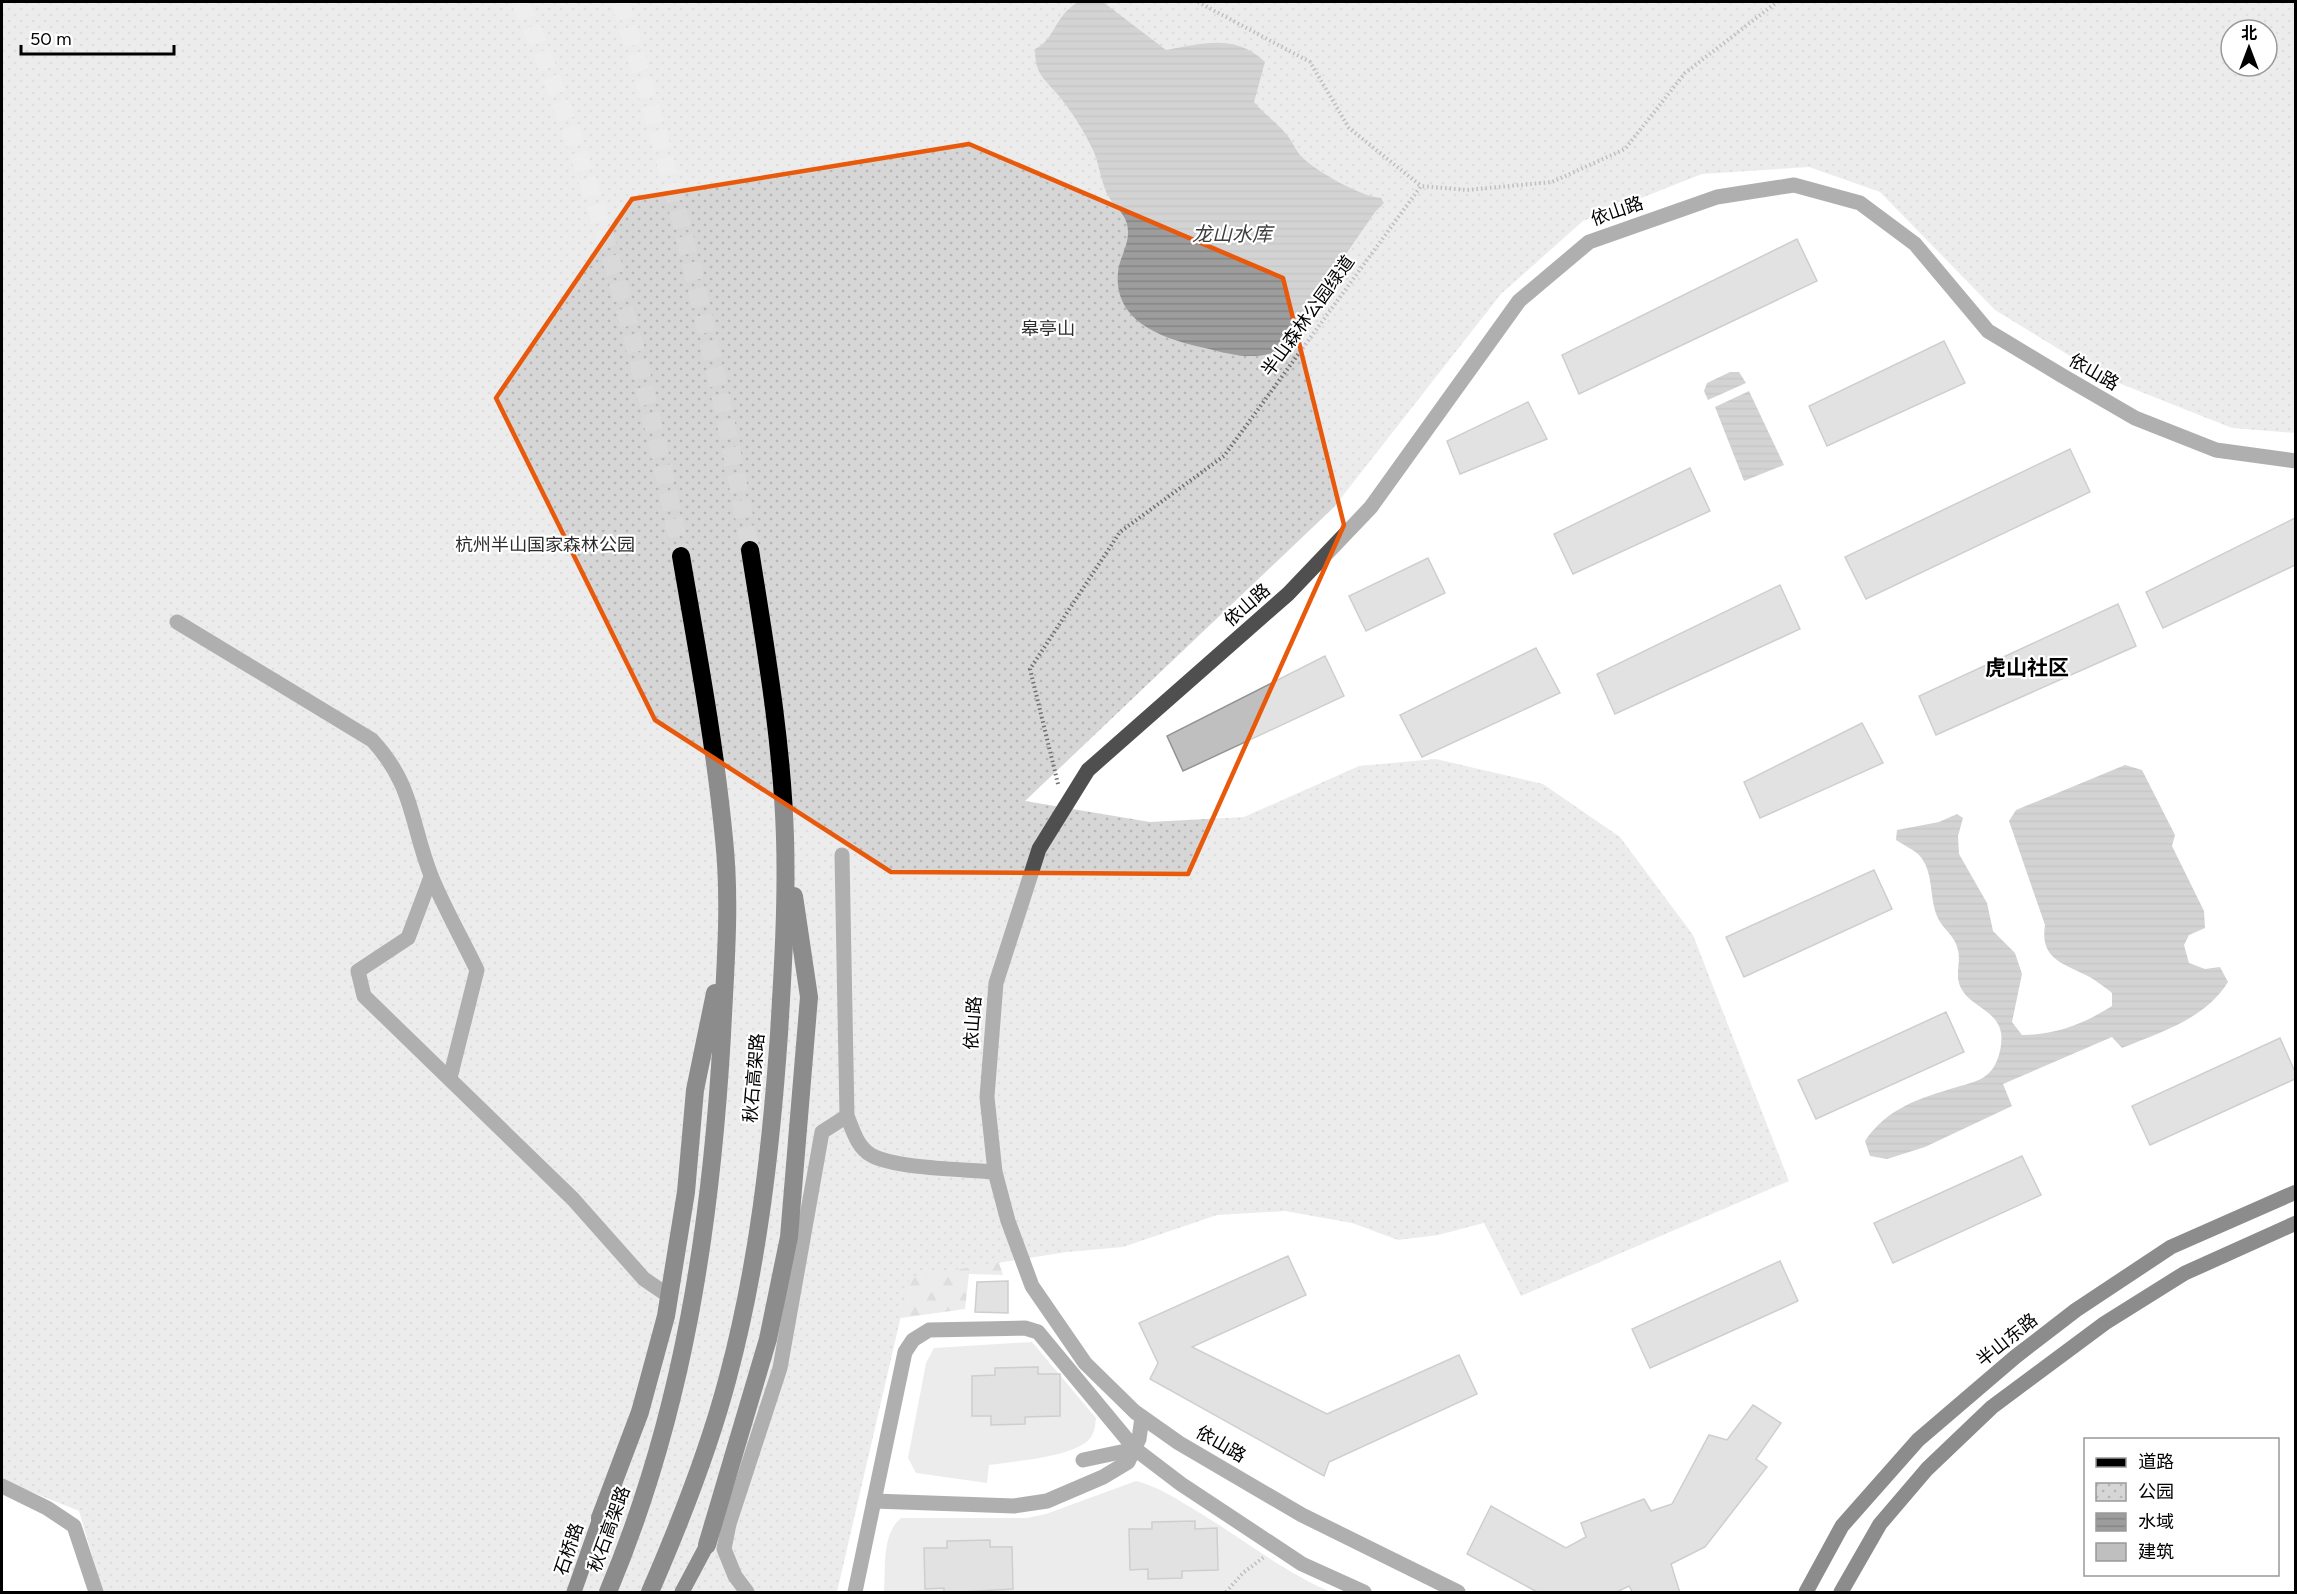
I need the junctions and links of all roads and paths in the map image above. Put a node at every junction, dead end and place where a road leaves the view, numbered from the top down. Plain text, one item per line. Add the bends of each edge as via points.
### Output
1 (1198, 2) edge
2 (1777, 2) edge
3 (1421, 186) junction
4 (2295, 461) edge
5 (750, 550) tunnel mouth
6 (681, 555) tunnel mouth
7 (177, 622) dead end
8 (1064, 808) junction
9 (785, 835) junction
10 (842, 855) dead end
11 (431, 877) junction
12 (727, 936) junction
13 (450, 1077) junction
14 (847, 1116) junction
15 (995, 1172) junction
16 (2295, 1192) edge
17 (2295, 1223) edge
18 (669, 1296) junction
19 (1142, 1417) junction
20 (1135, 1449) junction
21 (1083, 1460) dead end
22 (2, 1486) edge
23 (874, 1501) junction
24 (600, 1518) joint
25 (707, 1545) joint
26 (1274, 1545) junction
27 (96, 1593) edge
28 (574, 1593) edge
29 (608, 1593) edge
30 (650, 1593) edge
31 (682, 1593) edge
32 (747, 1593) edge
33 (855, 1593) edge
34 (1226, 1593) edge
35 (1364, 1593) edge
36 (1458, 1593) edge
37 (1806, 1593) edge
38 (1841, 1593) edge

1 - 3 path via 1310,62 1349,128
2 - 3 path via 1685,73 1625,149 1552,182 1467,190
3 - 8 path, 半山森林公园绿道 via 1224,456 1120,532 1030,669
4 - 8 street, 依山路 via 2216,450 2136,418 2061,375 1988,331 1916,244 1860,203 1794,184 1717,197 1589,242 1519,301 1371,507 1288,594 1088,770
5 - 9 highway, 秋石高架路 via 773,696
6 - 12 highway, 秋石高架路 via 724,840
7 - 11 street via 372,740 390,760 406,791
8 - 15 street, 依山路 via 1038,849 996,982 987,1097
9 - 25 highway via 809,997 789,1237 768,1339
9 - 30 highway, 秋石高架路 via 785,940 763,1209 728,1378 674,1538
10 - 14 street
11 - 13 street via 477,970
11 - 13 street via 408,938 358,971 364,996
12 - 18 highway via 694,1090 686,1192
12 - 29 highway, 秋石高架路 via 718,1093 691,1319 669,1415 641,1506
13 - 18 street via 573,1199 644,1279
14 - 15 street via 859,1144 871,1155 894,1162
14 - 32 street via 822,1132 780,1368 725,1541 724,1549 735,1576
15 - 19 street, 依山路 via 1032,1286 1085,1363
16 - 37 main road, 半山东路 via 2171,1247 2076,1310 2015,1357 1918,1440 1842,1526
17 - 38 main road via 2185,1273 2105,1323 1992,1407 1927,1469 1880,1524
18 - 24 highway via 640,1412
19 - 20 street
19 - 36 street, 依山路 via 1302,1515
20 - 21 street
20 - 23 street via 1128,1462 1103,1477 1047,1501 1014,1506
20 - 23 street via 1038,1332 1025,1328 929,1330 913,1340 906,1352
20 - 26 street
22 - 27 street via 74,1526
23 - 33 street
24 - 28 main road, 石桥路
25 - 31 main road
26 - 34 path
26 - 35 street via 1302,1564

